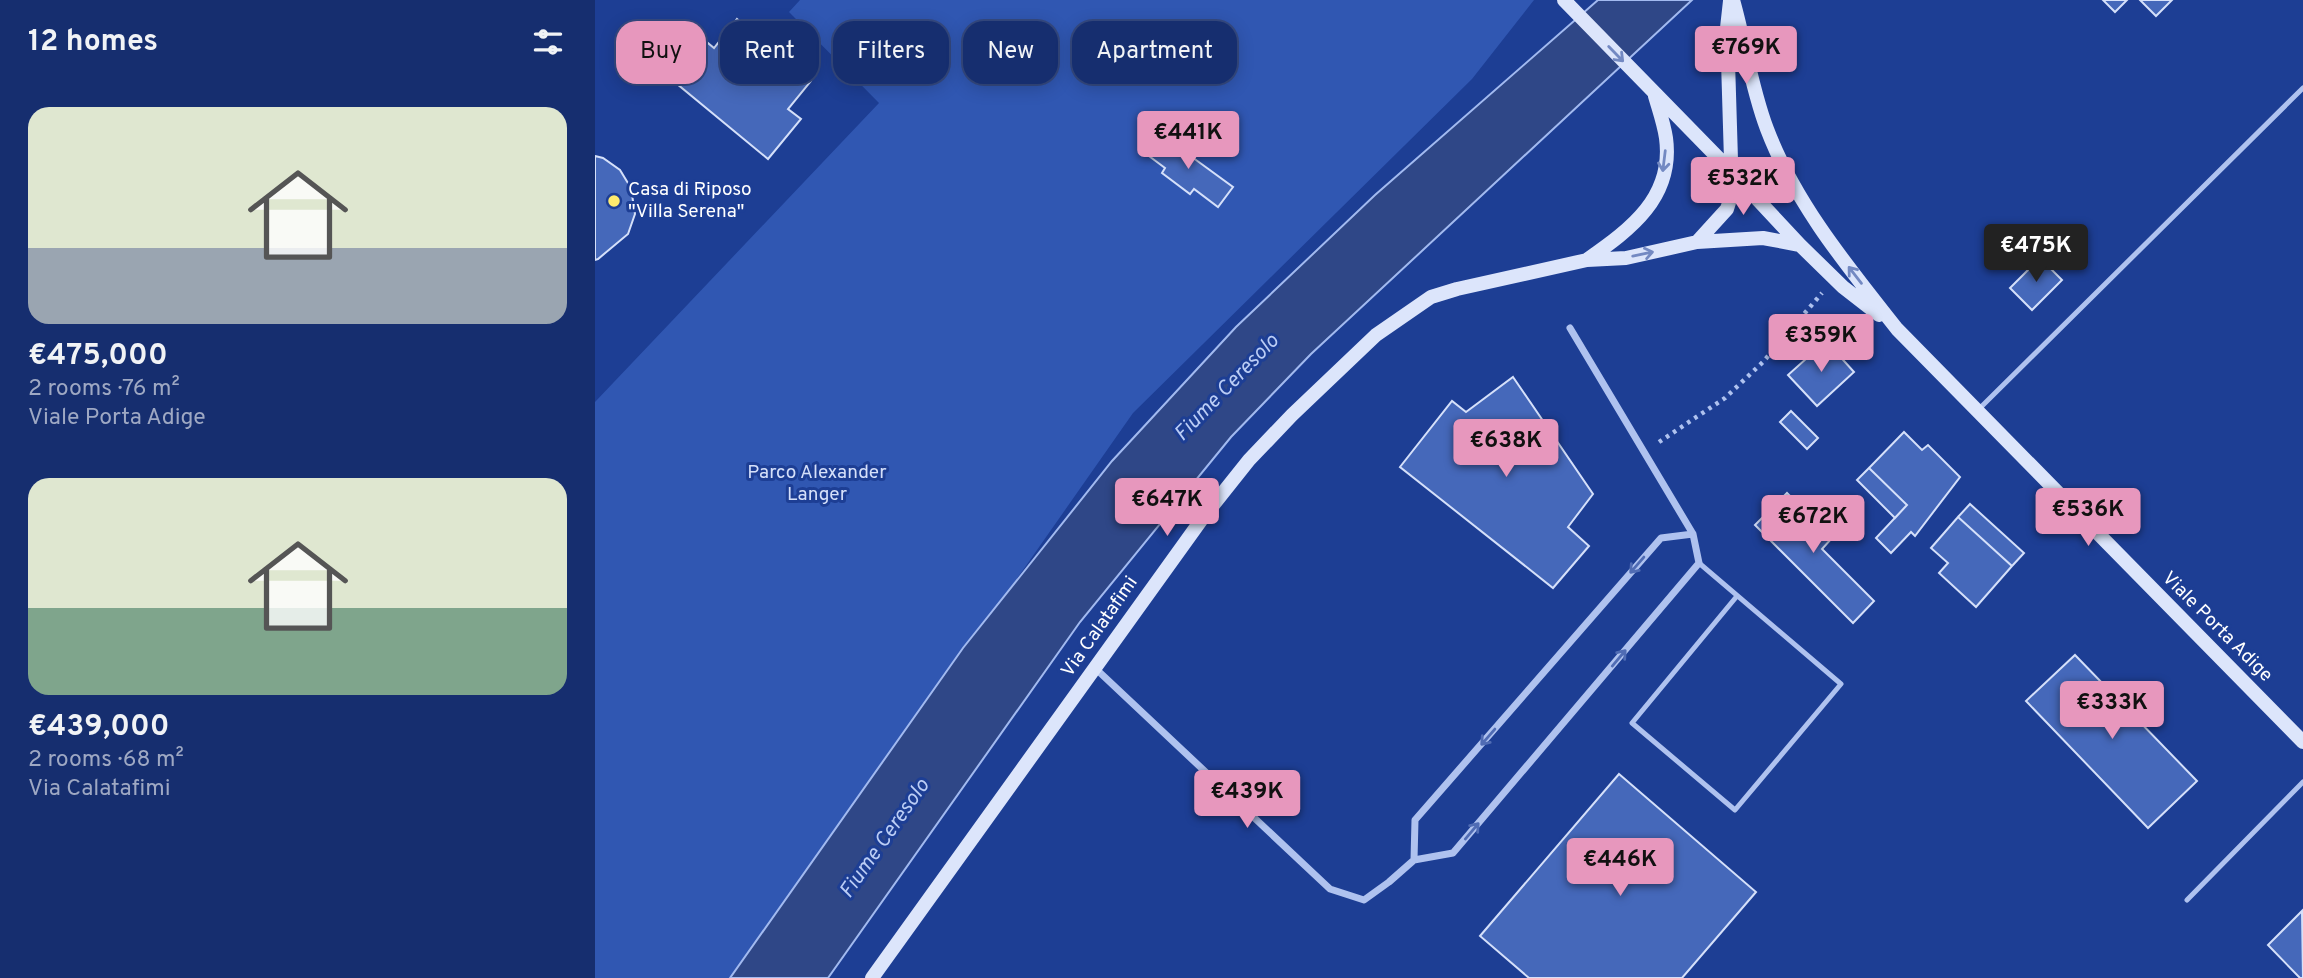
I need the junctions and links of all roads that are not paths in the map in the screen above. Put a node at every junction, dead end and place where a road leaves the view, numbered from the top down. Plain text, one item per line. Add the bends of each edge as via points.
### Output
1 (1564, 0) edge
2 (1731, 0) edge
3 (2303, 89) edge
4 (1654, 94) junction
5 (1731, 171) junction
6 (1697, 242) junction
7 (1800, 245) junction
8 (1587, 260) junction
9 (1570, 328) dead end
10 (1896, 329) junction
11 (1977, 411) junction
12 (1693, 534) junction
13 (1699, 563) junction
14 (1737, 596) junction
15 (1095, 668) junction
16 (2303, 742) edge
17 (2303, 782) edge
18 (1414, 860) junction
19 (2187, 900) dead end
20 (872, 978) edge

1 -> 4 main road, Viale Porta Adige
2 - 5 main road, Viale Porta Adige via 1727,29
10 -> 2 main road, Viale Porta Adige via 1816,222 1777,152
3 - 11 lane
4 - 5 main road, Viale Porta Adige
4 -> 8 main road, Via Calatafimi via 1666,140 1657,193 1643,217
5 - 6 main road via 1730,203
5 - 7 main road, Viale Porta Adige
6 - 7 main road, Via Calatafimi via 1763,237
8 -> 6 main road, Via Calatafimi via 1626,258
7 - 10 main road, Viale Porta Adige
8 - 15 main road, Via Calatafimi via 1431,297 1376,335 1249,460
9 - 12 street
10 - 11 main road, Viale Porta Adige
11 - 16 main road, Viale Porta Adige
12 - 13 street
12 -> 18 street via 1661,538 1415,820
13 - 14 lane
18 -> 13 street via 1454,853
14 - 14 lane via 1841,684 1735,810 1632,723
15 - 18 street via 1330,889 1364,900
15 - 20 main road, Via Calatafimi
17 - 19 lane

